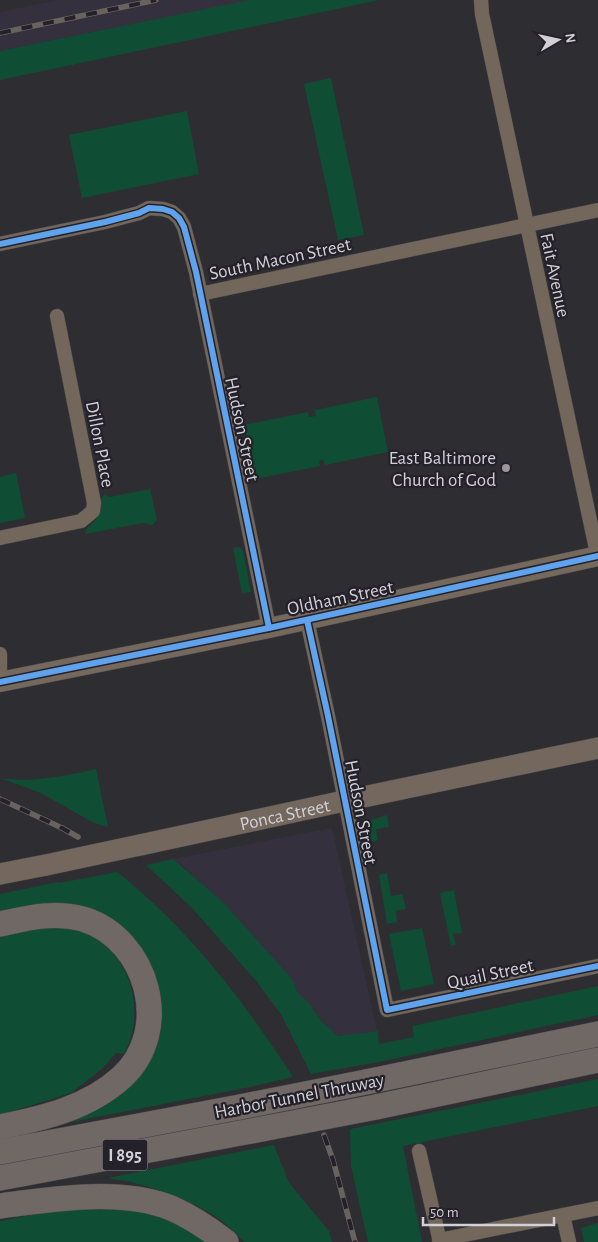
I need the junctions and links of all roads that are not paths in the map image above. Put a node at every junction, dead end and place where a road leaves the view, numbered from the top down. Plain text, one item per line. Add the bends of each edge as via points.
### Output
1 (481, 0) edge
2 (598, 210) edge
3 (526, 225) junction
4 (0, 244) edge
5 (200, 294) junction
6 (57, 316) dead end
7 (0, 538) edge
8 (598, 557) edge
9 (306, 620) junction
10 (269, 628) junction
11 (0, 654) edge
12 (0, 681) edge
13 (598, 748) edge
14 (344, 801) junction
15 (0, 874) edge
16 (0, 924) edge
17 (598, 966) edge
18 (387, 1010) joint
19 (598, 1034) edge
20 (598, 1060) edge
21 (0, 1127) edge
22 (420, 1151) dead end
23 (0, 1152) edge
24 (0, 1178) edge
25 (0, 1206) edge
26 (598, 1208) edge
27 (563, 1215) junction
28 (439, 1241) edge
29 (226, 1242) edge
30 (569, 1242) edge

1 - 3 street, Fait Avenue
2 - 3 street, South Macon Street
3 - 5 street, South Macon Street
3 - 8 street, Fait Avenue
4 - 5 street, South Macon Street via 105,222 149,208 163,209 179,218 184,227
5 - 10 street, Hudson Street
6 - 7 street, Dillon Place via 93,510 81,521
8 - 9 street, Oldham Street
9 - 10 street, Oldham Street
9 - 14 street, Hudson Street
10 - 12 street, Oldham Street
11 - 12 street
13 - 14 main road, Ponca Street
14 - 15 main road, Ponca Street, bridge
14 - 18 street, Hudson Street
16 - 21 highway via 55,914 83,919 106,931 140,968 149,1010 141,1051 134,1064 111,1086 98,1096 68,1109
17 - 18 street, Quail Street
19 - 23 highway, Harbor Tunnel Thruway / I 895, bridge
20 - 24 highway, Harbor Tunnel Thruway / I 895, bridge
22 - 28 street
25 - 29 highway via 88,1197 144,1201 204,1224
26 - 27 street
27 - 28 street
27 - 30 street

